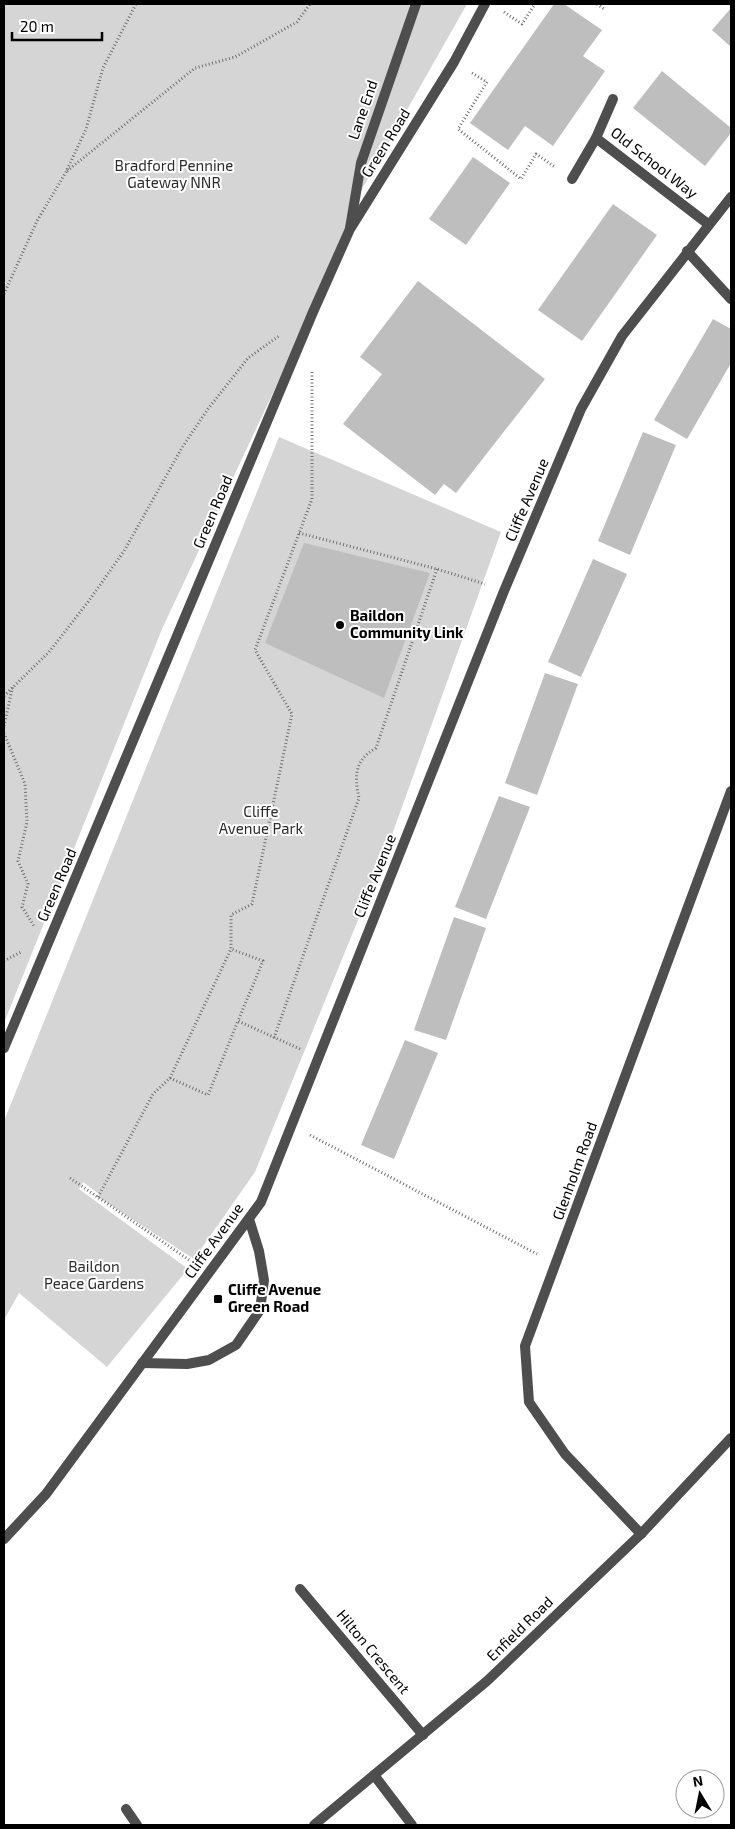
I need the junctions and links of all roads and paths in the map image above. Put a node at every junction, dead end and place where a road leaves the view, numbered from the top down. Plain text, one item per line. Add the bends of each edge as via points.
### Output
1 (136, 4) edge
2 (310, 4) edge
3 (416, 4) edge
4 (484, 4) edge
5 (535, 4) edge
6 (597, 4) edge
7 (498, 9) dead end
8 (604, 10) dead end
9 (487, 82) dead end
10 (613, 99) dead end
11 (596, 138) junction
12 (66, 172) junction
13 (572, 179) joint
14 (731, 197) edge
15 (708, 224) junction
16 (350, 229) junction
17 (687, 251) junction
18 (4, 294) edge
19 (731, 299) edge
20 (280, 335) dead end
21 (312, 360) dead end
22 (299, 533) junction
23 (437, 569) junction
24 (504, 591) junction
25 (13, 684) junction
26 (4, 696) edge
27 (4, 726) edge
28 (4, 733) edge
29 (731, 790) edge
30 (51, 940) junction
31 (231, 949) junction
32 (4, 960) edge
33 (238, 1021) junction
34 (274, 1038) junction
35 (4, 1048) edge
36 (320, 1056) junction
37 (170, 1078) junction
38 (292, 1125) junction
39 (70, 1178) dead end
40 (98, 1197) junction
41 (249, 1219) junction
42 (556, 1264) junction
43 (208, 1274) junction
44 (142, 1363) junction
45 (731, 1438) edge
46 (640, 1534) junction
47 (4, 1540) edge
48 (300, 1589) dead end
49 (423, 1735) junction
50 (374, 1775) junction
51 (126, 1809) dead end
52 (137, 1825) edge
53 (314, 1825) edge
54 (412, 1825) edge

1 - 12 path via 103,68 86,129
2 - 12 path via 297,22 235,57 195,68
3 - 16 street, Lane End via 361,163
4 - 16 street, Green Road via 454,62
5 - 7 path via 522,24
6 - 8 path
9 - 13 path via 458,129 521,179 536,154
10 - 11 street
11 - 13 street, Old School Way
11 - 15 street, Old School Way
12 - 18 path via 37,221
14 - 15 street, Cliffe Avenue
15 - 17 street, Cliffe Avenue
16 - 30 street, Green Road
17 - 19 street
17 - 24 street, Cliffe Avenue via 622,336 581,409
20 - 25 path via 248,358 208,409 183,446 124,551 88,602 49,652
21 - 22 path via 312,499
22 - 23 path
22 - 31 path via 255,650 292,714 252,904 231,915
23 - 24 path
23 - 34 path via 376,748 367,753 357,766 359,798
24 - 36 street, Cliffe Avenue
25 - 26 path
25 - 27 path
28 - 30 path via 25,784 27,822 18,861 28,884 22,907 32,924
29 - 42 street, Glenholm Road
30 - 32 path
30 - 35 street, Green Road
31 - 33 path via 263,961
31 - 37 path
33 - 34 path
33 - 37 path via 208,1095
34 - 36 path
36 - 38 street, Cliffe Avenue
37 - 40 path via 153,1094
38 - 41 street, Cliffe Avenue via 261,1202
38 - 42 path
39 - 40 path
40 - 43 path
41 - 43 street, Cliffe Avenue
41 - 44 street via 264,1280 260,1310 236,1345 209,1360 187,1364
42 - 46 street, Glenholm Road via 525,1346 529,1402 565,1454
43 - 44 street, Cliffe Avenue
44 - 47 street, Cliffe Avenue via 46,1494
45 - 46 street, Enfield Road
46 - 49 street, Enfield Road via 487,1681
48 - 49 street, Hilton Crescent
49 - 50 street, Enfield Road
50 - 53 street, Enfield Road
50 - 54 street
51 - 52 street

